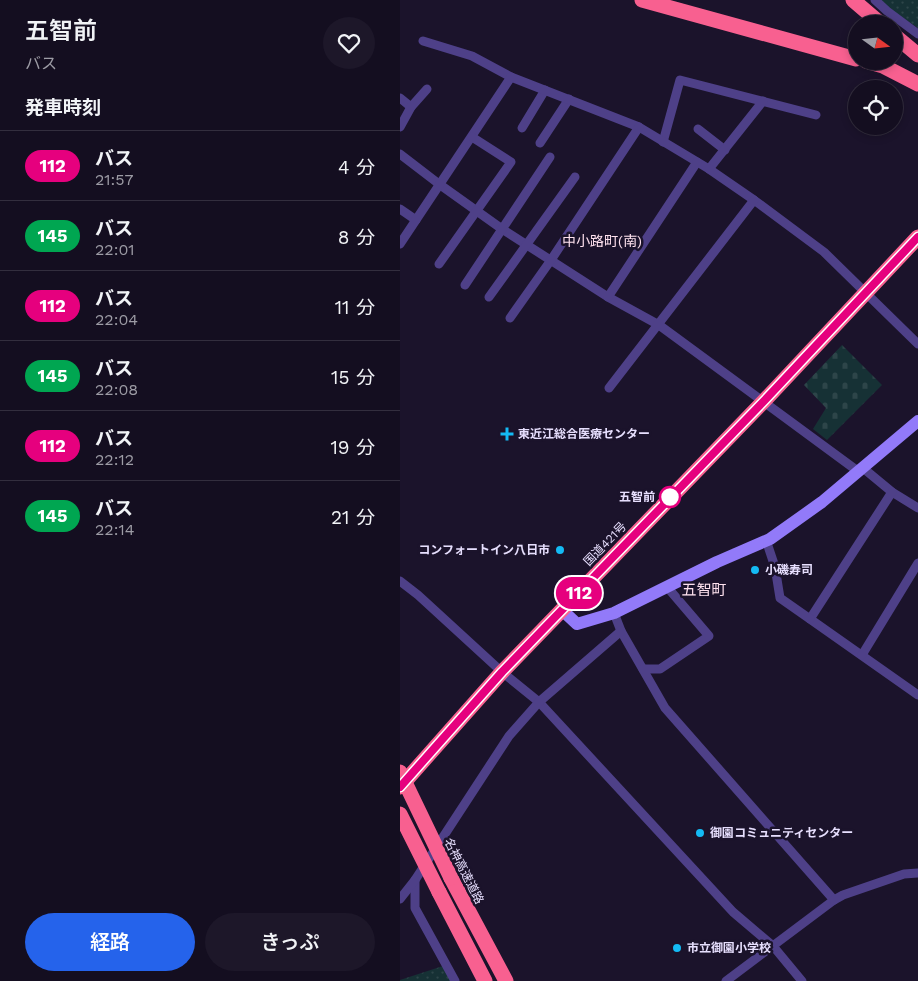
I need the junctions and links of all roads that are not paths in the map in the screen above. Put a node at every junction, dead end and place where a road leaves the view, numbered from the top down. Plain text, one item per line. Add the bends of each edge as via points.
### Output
1 (642, 0) edge
2 (852, 0) edge
3 (875, 0) edge
4 (870, 15) edge
5 (918, 34) edge
6 (423, 41) dead end
7 (903, 42) edge
8 (918, 55) edge
9 (848, 57) edge
10 (891, 70) edge
11 (511, 77) junction
12 (918, 84) edge
13 (426, 89) dead end
14 (545, 90) junction
15 (400, 98) edge
16 (569, 99) junction
17 (763, 101) junction
18 (411, 108) junction
19 (816, 115) dead end
20 (400, 127) edge
21 (639, 127) junction
22 (522, 128) dead end
23 (698, 129) dead end
24 (472, 137) junction
25 (664, 142) junction
26 (540, 143) dead end
27 (725, 150) junction
28 (400, 154) edge
29 (550, 157) dead end
30 (698, 162) junction
31 (708, 169) junction
32 (575, 177) dead end
33 (439, 184) junction
34 (754, 200) junction
35 (400, 209) edge
36 (477, 211) junction
37 (416, 220) junction
38 (502, 229) junction
39 (918, 237) edge
40 (400, 244) edge
41 (527, 244) junction
42 (551, 260) junction
43 (440, 264) dead end
44 (465, 285) dead end
45 (866, 293) junction
46 (489, 297) dead end
47 (608, 297) junction
48 (510, 318) dead end
49 (659, 325) junction
50 (918, 344) edge
51 (609, 388) dead end
52 (764, 401) junction
53 (918, 421) edge
54 (861, 470) junction
55 (892, 492) junction
56 (918, 508) edge
57 (766, 540) junction
58 (918, 564) edge
59 (400, 581) edge
60 (668, 588) junction
61 (562, 610) junction
62 (614, 613) junction
63 (810, 619) junction
64 (621, 632) junction
65 (862, 655) junction
66 (643, 669) junction
67 (502, 672) junction
68 (916, 690) edge
69 (539, 702) junction
70 (400, 772) edge
71 (400, 787) edge
72 (400, 814) edge
73 (918, 873) edge
74 (415, 880) junction
75 (400, 899) edge
76 (834, 900) junction
77 (773, 946) junction
78 (455, 981) edge
79 (485, 981) edge
80 (506, 981) edge
81 (726, 981) edge
82 (802, 981) edge

1 - 9 highway
2 - 4 highway
3 - 5 street
6 - 11 street via 472,56
7 - 8 highway
10 - 12 highway
11 - 14 street
11 - 24 street
13 - 18 street
14 - 16 street
14 - 22 street
15 - 18 street
16 - 21 street
16 - 26 street
17 - 19 street
17 - 25 street via 680,80
17 - 27 street
18 - 20 street
21 - 25 street
21 - 42 street
23 - 27 street
24 - 33 street
24 - 36 street via 512,162
25 - 30 street
27 - 31 street
28 - 33 street
29 - 38 street
30 - 31 street
30 - 47 street
31 - 34 street
32 - 41 street
33 - 36 street
33 - 37 street
34 - 45 street via 824,252
34 - 49 street
35 - 37 street
36 - 38 street
36 - 43 street
37 - 40 street
38 - 41 street
38 - 44 street
39 - 45 highway, 国道421号
41 - 42 street
41 - 46 street
42 - 47 street
42 - 48 street
45 - 50 street
45 - 52 highway, 国道421号
47 - 49 street
49 - 51 street
49 - 52 street
52 - 54 street
52 - 61 highway, 国道421号
53 - 54 street
54 - 55 street
54 - 57 street via 822,502
55 - 56 street
55 - 63 street
57 - 60 street
57 - 63 street via 780,598
58 - 65 street
59 - 67 street
60 - 62 street
60 - 66 street via 709,636 660,669
61 - 62 street via 577,624
61 - 67 highway, 国道421号
62 - 64 street
63 - 65 street
64 - 66 street
64 - 69 street
65 - 68 street
66 - 76 street via 665,708
67 - 69 street
67 - 71 highway, 国道421号
69 - 74 street via 509,736
69 - 77 street via 733,912
70 - 80 highway, 名神高速道路, bridge
72 - 79 highway, bridge
73 - 76 street via 904,874
74 - 75 street
74 - 78 street via 415,908
76 - 77 street
77 - 81 street
77 - 82 street

